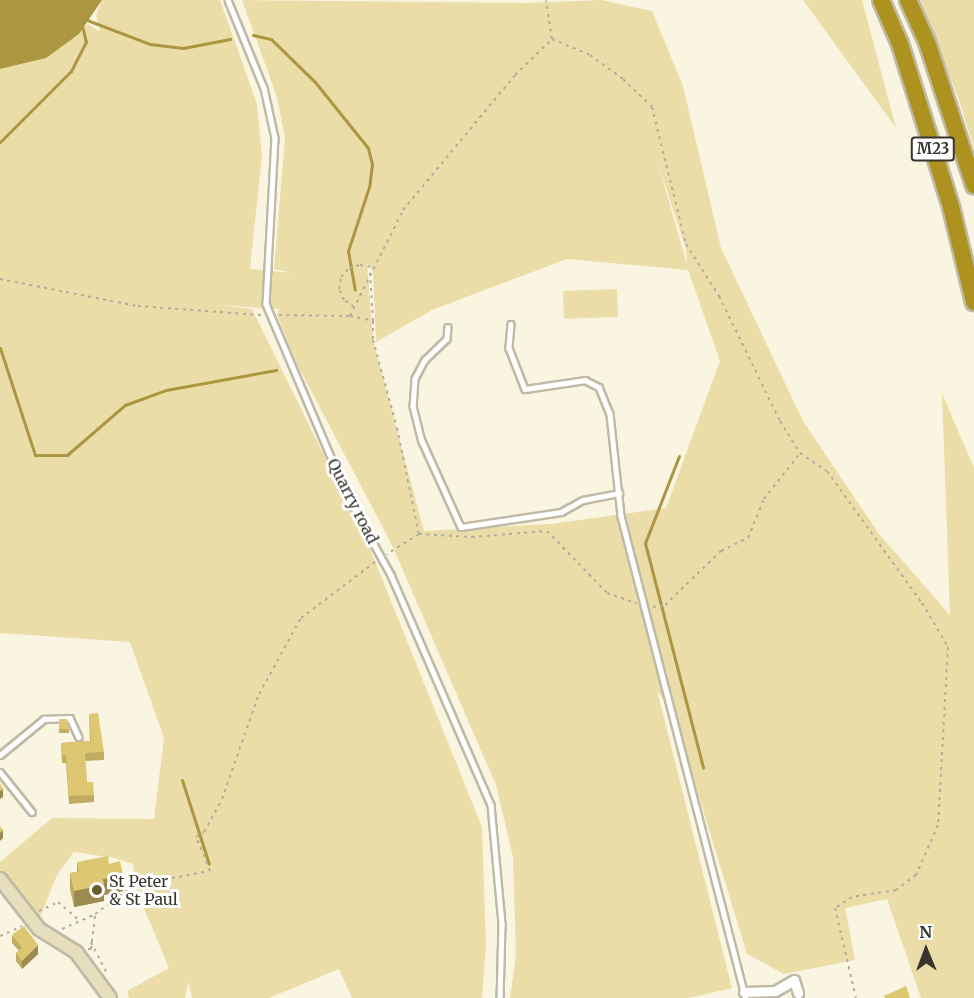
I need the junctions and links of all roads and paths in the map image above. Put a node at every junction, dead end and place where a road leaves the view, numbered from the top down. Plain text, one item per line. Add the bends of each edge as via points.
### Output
1 (228, 0) edge
2 (546, 0) edge
3 (881, 0) edge
4 (908, 0) edge
5 (552, 39) junction
6 (974, 185) edge
7 (371, 269) junction
8 (0, 279) edge
9 (974, 302) edge
10 (354, 307) junction
11 (269, 315) junction
12 (350, 316) junction
13 (373, 321) junction
14 (511, 324) dead end
15 (448, 327) dead end
16 (800, 453) junction
17 (619, 493) junction
18 (419, 534) junction
19 (381, 557) junction
20 (644, 608) junction
21 (79, 737) dead end
22 (0, 755) edge
23 (0, 772) edge
24 (32, 812) dead end
25 (4, 883) edge
26 (95, 914) junction
27 (33, 921) junction
28 (80, 921) junction
29 (49, 935) junction
30 (0, 936) edge
31 (91, 942) junction
32 (64, 944) junction
33 (108, 977) dead end
34 (772, 991) junction
35 (798, 993) dead end
36 (745, 995) edge
37 (110, 998) edge
38 (500, 998) edge
39 (781, 998) edge
40 (856, 998) edge

1 - 11 lane, Quarry road via 264,88 275,138 268,219
2 - 5 path
3 - 9 highway, M23 via 900,44 948,197
4 - 6 highway, M23 via 927,42
5 - 7 path via 515,75 403,210
5 - 16 path via 590,55 623,78 652,107 686,244 719,296 780,421
7 - 10 path
7 - 10 path via 360,265 349,268 341,278 339,289 344,300
7 - 13 path
8 - 11 path via 138,306
10 - 12 path
11 - 12 path
11 - 19 lane, Quarry road via 348,496
12 - 13 path
13 - 18 path via 373,340 398,428
14 - 17 lane via 509,348 525,389 585,380 599,387 610,414
15 - 17 lane via 447,339 425,360 415,379 413,406 426,451 461,527 561,512 584,500
16 - 20 path via 764,499 748,538 721,551 665,605
16 - 40 path via 827,471 922,603 948,647 938,825 916,875 896,890 852,897 835,909
17 - 20 lane
18 - 19 path
18 - 20 path via 472,537 547,531 607,592
19 - 26 path via 300,618 259,694 222,799 204,832 196,837 210,871 135,885
19 - 38 lane, Quarry road via 462,732 493,813 502,924
20 - 36 lane
21 - 22 lane via 70,718 44,719
23 - 24 lane
25 - 27 street
26 - 28 path
26 - 31 path
27 - 28 path via 41,909 58,902
27 - 29 street
27 - 30 path
28 - 29 path
29 - 32 street
31 - 32 path via 91,949
31 - 33 path
32 - 37 street via 75,952
34 - 35 street via 794,980
34 - 36 street
34 - 39 street

